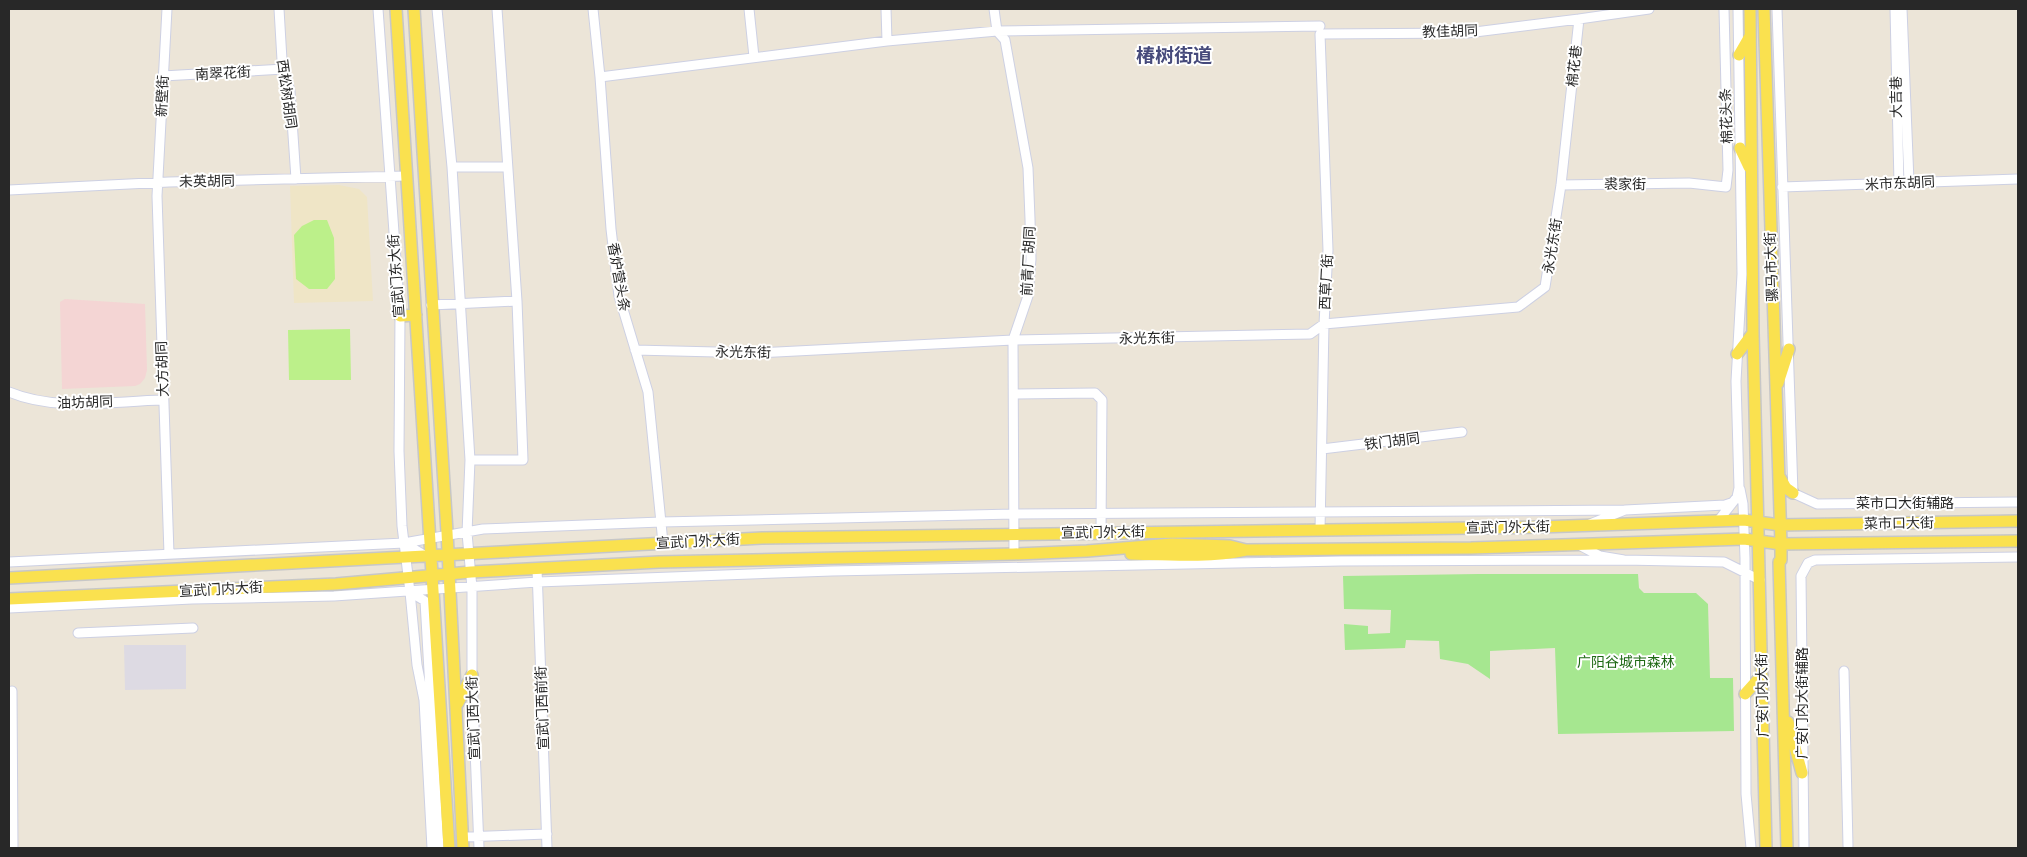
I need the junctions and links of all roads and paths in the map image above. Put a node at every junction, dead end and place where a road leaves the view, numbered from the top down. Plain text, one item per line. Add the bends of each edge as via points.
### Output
1 (166, 9) edge
2 (279, 9) edge
3 (378, 9) edge
4 (396, 9) edge
5 (414, 9) edge
6 (437, 9) edge
7 (497, 9) edge
8 (593, 9) edge
9 (749, 9) edge
10 (886, 9) edge
11 (994, 9) edge
12 (1649, 9) edge
13 (1724, 9) edge
14 (1738, 9) edge
15 (1750, 9) edge
16 (1764, 9) edge
17 (1777, 9) edge
18 (1894, 9) edge
19 (1902, 9) edge
20 (1579, 19) junction
21 (1320, 30) junction
22 (997, 31) junction
23 (1750, 34) junction
24 (887, 40) junction
25 (1739, 55) junction
26 (754, 57) junction
27 (284, 69) junction
28 (163, 76) junction
29 (600, 77) junction
30 (1740, 148) junction
31 (507, 167) junction
32 (452, 168) junction
33 (1752, 172) junction
34 (406, 176) junction
35 (388, 177) junction
36 (2018, 178) edge
37 (296, 179) junction
38 (158, 183) junction
39 (1689, 183) joint
40 (1904, 183) junction
41 (1561, 185) junction
42 (1782, 187) junction
43 (9, 190) edge
44 (517, 301) junction
45 (431, 305) junction
46 (460, 305) junction
47 (416, 315) junction
48 (400, 316) junction
49 (1324, 324) junction
50 (1753, 333) junction
51 (1013, 340) junction
52 (1789, 349) junction
53 (635, 350) junction
54 (1736, 354) junction
55 (9, 392) edge
56 (1775, 392) junction
57 (1014, 394) junction
58 (163, 400) junction
59 (1462, 432) dead end
60 (1322, 449) junction
61 (470, 460) junction
62 (1778, 474) junction
63 (1739, 488) junction
64 (1793, 493) junction
65 (2018, 502) edge
66 (1731, 503) junction
67 (1320, 510) junction
68 (1625, 510) junction
69 (1014, 514) junction
70 (1102, 514) junction
71 (1744, 520) junction
72 (1718, 521) junction
73 (2018, 521) edge
74 (661, 522) junction
75 (1758, 522) junction
76 (1780, 525) junction
77 (1585, 526) junction
78 (1320, 530) junction
79 (1101, 532) junction
80 (467, 533) junction
81 (1014, 534) junction
82 (1744, 539) junction
83 (1759, 541) junction
84 (2018, 541) edge
85 (404, 543) junction
86 (663, 543) junction
87 (1579, 544) junction
88 (1781, 544) junction
89 (469, 552) junction
90 (215, 553) junction
91 (169, 554) junction
92 (448, 554) junction
93 (1014, 554) junction
94 (429, 556) junction
95 (2018, 557) edge
96 (405, 558) junction
97 (1624, 560) junction
98 (9, 562) edge
99 (1734, 567) junction
100 (233, 568) junction
101 (537, 569) junction
102 (471, 572) junction
103 (1745, 572) junction
104 (449, 574) junction
105 (433, 576) junction
106 (9, 578) edge
107 (409, 578) junction
108 (1760, 580) junction
109 (538, 582) junction
110 (1745, 587) junction
111 (472, 588) junction
112 (450, 589) junction
113 (434, 591) junction
114 (410, 592) junction
115 (9, 599) edge
116 (425, 600) junction
117 (9, 608) edge
118 (193, 628) dead end
119 (78, 633) dead end
120 (1844, 671) dead end
121 (472, 675) junction
122 (1762, 675) junction
123 (12, 691) dead end
124 (1745, 694) junction
125 (457, 704) junction
126 (1783, 705) junction
127 (1802, 773) junction
128 (547, 834) junction
129 (478, 838) junction
130 (463, 842) edge
131 (1848, 846) dead end
132 (13, 848) edge
133 (432, 848) edge
134 (439, 848) edge
135 (449, 848) edge
136 (479, 848) edge
137 (547, 848) edge
138 (1752, 848) edge
139 (1766, 848) edge
140 (1788, 848) edge
141 (1804, 848) edge

1 - 28 street, 新壁街
2 - 27 street, 西松树胡同
3 - 35 street, 宣武门东大街
4 - 34 main road, 宣武门东大街
5 - 45 main road
6 - 32 street
7 - 31 street
8 - 29 street, 香炉营头条
9 - 26 street
10 - 24 street
11 - 22 street, 前青厂胡同
12 - 20 street
13 - 39 street, 棉花头条 via 1726,187
14 - 25 street, 骡马市大街
15 - 23 main road, 骡马市大街
16 - 56 main road, 骡马市大街
17 - 42 street, 骡马市大街
18 - 40 street, 大吉巷
19 - 40 street, 大吉巷
20 - 21 street, 教佳胡同 via 1467,33
20 - 41 street, 棉花巷
21 - 22 street, 教佳胡同
21 - 49 street, 西草厂街 via 1328,250
22 - 24 street, 教佳胡同
22 - 51 street, 前青厂胡同 via 1005,40 1028,168 1030,202 1028,296
23 - 25 main road
23 - 33 main road, 骡马市大街
24 - 26 street, 教佳胡同
25 - 30 street, 骡马市大街
26 - 29 street, 教佳胡同
27 - 28 street, 南翠花街
27 - 37 street, 西松树胡同 via 290,91
28 - 38 street, 新壁街
29 - 53 street, 香炉营头条 via 610,229 619,296
30 - 33 main road
30 - 54 street, 骡马市大街 via 1742,274
31 - 32 street
31 - 44 street
32 - 46 street
33 - 50 main road, 骡马市大街
34 - 35 street, 未英胡同
34 - 47 main road, 宣武门东大街
35 - 37 street, 未英胡同
35 - 48 street, 宣武门东大街
36 - 40 street, 米市东胡同
37 - 38 street, 未英胡同
38 - 43 street, 未英胡同
38 - 58 street, 大方胡同
39 - 41 street, 裘家街
40 - 42 street, 米市东胡同
41 - 49 street, 永光东街 via 1545,287 1518,307
42 - 52 street, 骡马市大街
44 - 46 street
44 - 61 street via 523,460
45 - 46 street
45 - 92 main road, 宣武门西大街
46 - 61 street
47 - 48 main road
47 - 94 main road, 宣武门东大街
48 - 85 street, 宣武门东大街 via 399,451
49 - 51 street, 永光东街 via 1310,334
49 - 60 street, 西草厂街
50 - 54 main road
50 - 75 main road, 骡马市大街
51 - 53 street, 永光东街 via 757,353
51 - 57 street, 前青厂胡同
52 - 56 main road
52 - 64 street, 骡马市大街
53 - 74 street, 香炉营头条 via 648,392
54 - 63 street, 骡马市大街
55 - 58 street, 油坊胡同 via 57,404
56 - 62 main road, 骡马市大街
57 - 69 street, 前青厂胡同
57 - 70 street via 1080,391 1095,393 1102,400
58 - 91 street, 大方胡同
59 - 60 street, 铁门胡同
60 - 67 street, 西草厂街
61 - 80 street
62 - 64 main road
62 - 76 main road, 骡马市大街
63 - 66 street
63 - 71 street
64 - 65 street, 菜市口大街辅路 via 1817,504
66 - 68 street
66 - 72 street
67 - 68 street
67 - 70 street
67 - 78 street, 西草厂街
68 - 77 street
69 - 70 street
69 - 74 street
69 - 81 street, 前青厂胡同
70 - 79 street
71 - 72 main road, 宣武门外大街
71 - 75 main road, 宣武门外大街
71 - 82 street
72 - 77 main road, 宣武门外大街
73 - 76 main road, 菜市口大街
74 - 80 street via 483,529
74 - 86 street, 香炉营头条
75 - 76 main road, 菜市口大街
75 - 83 main road, 骡马市大街
76 - 88 main road, 广安门内大街
77 - 78 main road, 宣武门外大街
78 - 79 main road, 宣武门外大街
79 - 81 main road, 宣武门外大街
80 - 85 street
80 - 89 street, 宣武门西大街
81 - 86 main road, 宣武门外大街
81 - 93 street, 前青厂胡同
82 - 83 main road, 宣武门外大街
82 - 87 main road, 宣武门外大街
82 - 103 street
83 - 88 main road, 菜市口大街
83 - 108 main road, 广安门内大街
84 - 88 main road, 菜市口大街
85 - 90 street
85 - 94 street
85 - 96 street, 宣武门东大街
86 - 89 main road, 宣武门外大街
87 - 93 main road, 宣武门外大街 via 1246,550 1230,546 1172,544
87 - 97 street via 1600,556
88 - 126 main road, 广安门内大街
89 - 92 main road, 宣武门外大街
89 - 102 street, 宣武门西大街
90 - 91 street
90 - 100 street
91 - 98 street
92 - 94 main road, 宣武门外大街
92 - 104 main road, 宣武门西大街
93 - 101 main road, 宣武门外大街 via 658,562
94 - 96 main road, 宣武门内大街
94 - 105 main road, 宣武门东大街
95 - 127 street, 广安门内大街辅路 via 1812,561 1806,566 1801,576
96 - 100 main road, 宣武门内大街
96 - 107 street, 宣武门东大街
97 - 99 street via 1724,562
97 - 109 street via 1156,563
99 - 103 street
99 - 110 street
100 - 106 main road, 宣武门内大街
101 - 102 main road, 宣武门外大街
101 - 109 street, 宣武门西前街
102 - 104 main road, 宣武门外大街
102 - 111 street, 宣武门西大街
103 - 108 street
103 - 110 street
104 - 105 main road, 宣武门外大街
104 - 112 main road, 宣武门西大街
105 - 107 main road, 宣武门内大街
105 - 113 main road, 宣武门东大街
107 - 114 street, 宣武门东大街
107 - 115 main road, 宣武门内大街
108 - 122 main road, 广安门内大街
109 - 111 street
109 - 128 street, 宣武门西前街
110 - 124 street
111 - 112 street
111 - 121 street, 宣武门西大街
112 - 113 street
112 - 125 main road, 宣武门西大街
113 - 114 street
113 - 116 street
113 - 135 main road
114 - 116 street
114 - 117 street
114 - 133 street via 416,665 424,700
116 - 134 street
118 - 119 street
120 - 131 street
121 - 125 main road
121 - 129 street, 宣武门西大街
122 - 124 main road
122 - 139 main road, 广安门内大街
123 - 132 street
124 - 138 street via 1746,794
125 - 130 main road, 宣武门西大街
126 - 127 main road
126 - 140 main road, 广安门内大街
127 - 141 street, 广安门内大街辅路
128 - 129 street
128 - 137 street, 宣武门西前街
129 - 130 street
129 - 136 street, 宣武门西大街

